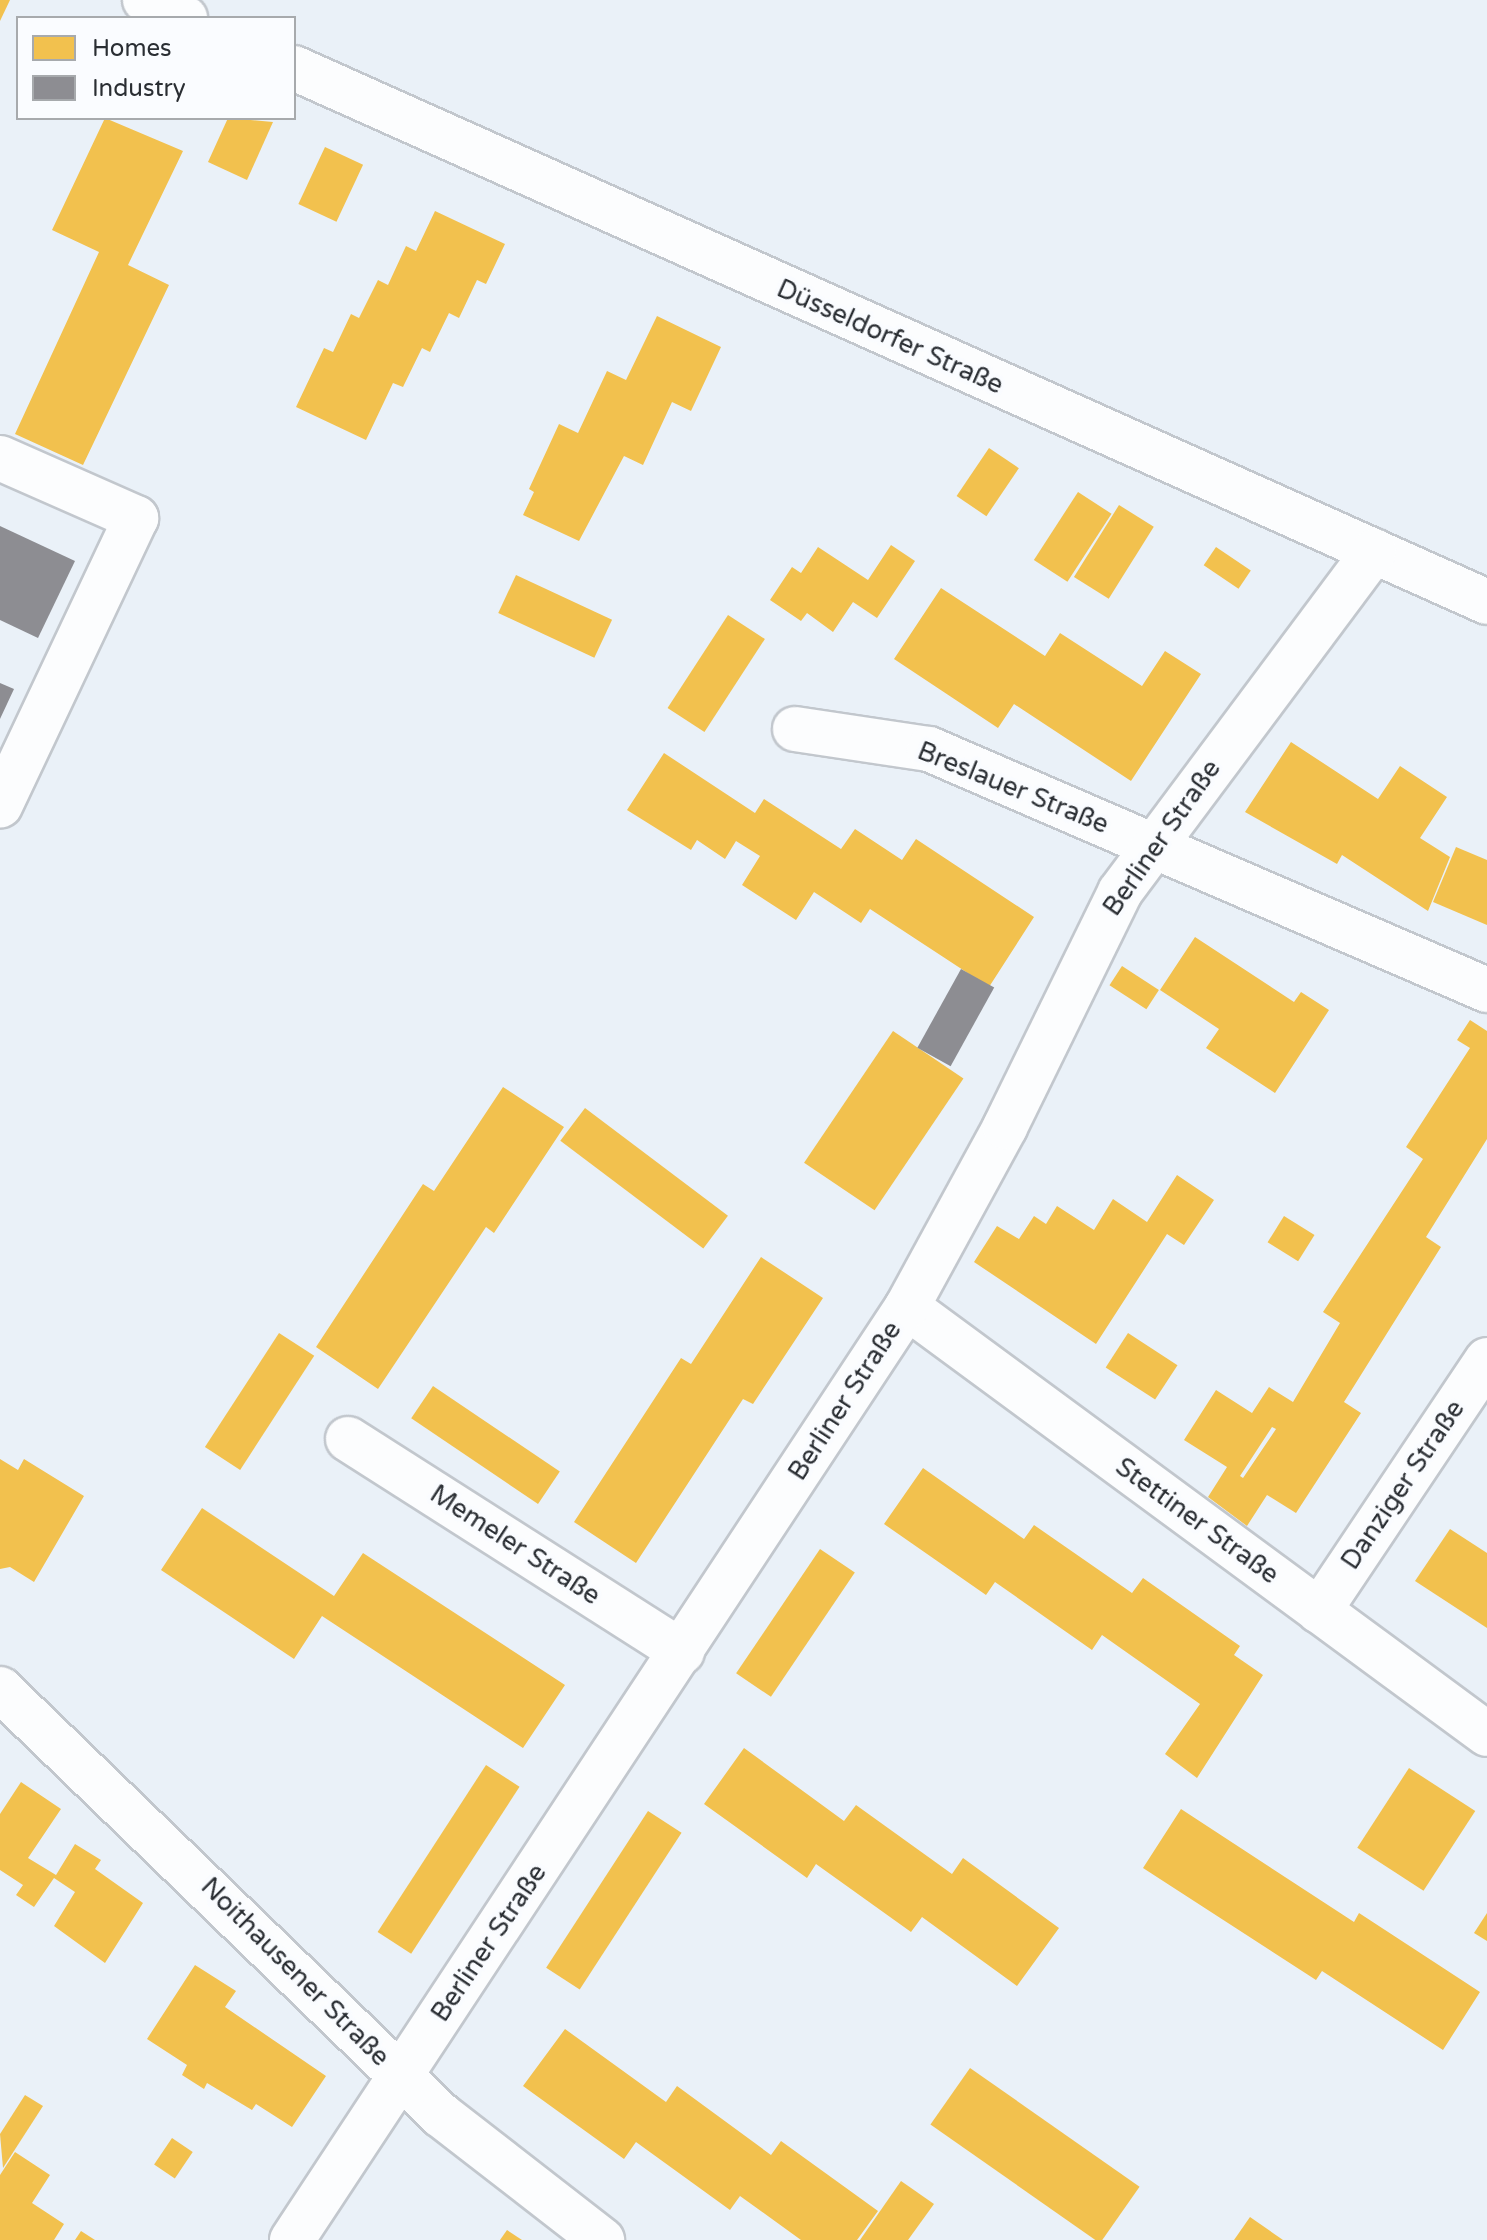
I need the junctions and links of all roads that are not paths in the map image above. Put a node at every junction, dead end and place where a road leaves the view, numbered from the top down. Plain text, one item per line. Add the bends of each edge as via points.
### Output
1 (145, 0) edge
2 (181, 16) edge
3 (296, 69) edge
4 (0, 458) edge
5 (1374, 551) junction
6 (1487, 602) edge
7 (795, 729) dead end
8 (0, 806) edge
9 (1152, 844) junction
10 (1487, 990) edge
11 (907, 1307) junction
12 (1487, 1360) edge
13 (348, 1439) dead end
14 (1319, 1611) junction
15 (682, 1652) junction
16 (0, 1689) edge
17 (1487, 1734) edge
18 (400, 2077) junction
19 (292, 2240) edge
20 (602, 2240) edge

1 - 2 street
3 - 5 street, Düsseldorfer Straße
4 - 8 street via 136,518
5 - 6 street, Düsseldorfer Straße
5 - 9 street, Berliner Straße
7 - 9 street, Breslauer Straße via 929,749
9 - 10 street, Breslauer Straße
9 - 11 street, Berliner Straße via 1099,929 1005,1127
11 - 14 street, Stettiner Straße
11 - 15 street, Berliner Straße
12 - 14 street, Danziger Straße
13 - 15 street, Memeler Straße
14 - 17 street, Stettiner Straße
15 - 18 street, Berliner Straße
16 - 18 street, Noithausener Straße via 212,1889
18 - 19 street, Berliner Straße
18 - 20 street, Noithausener Straße via 482,2151

